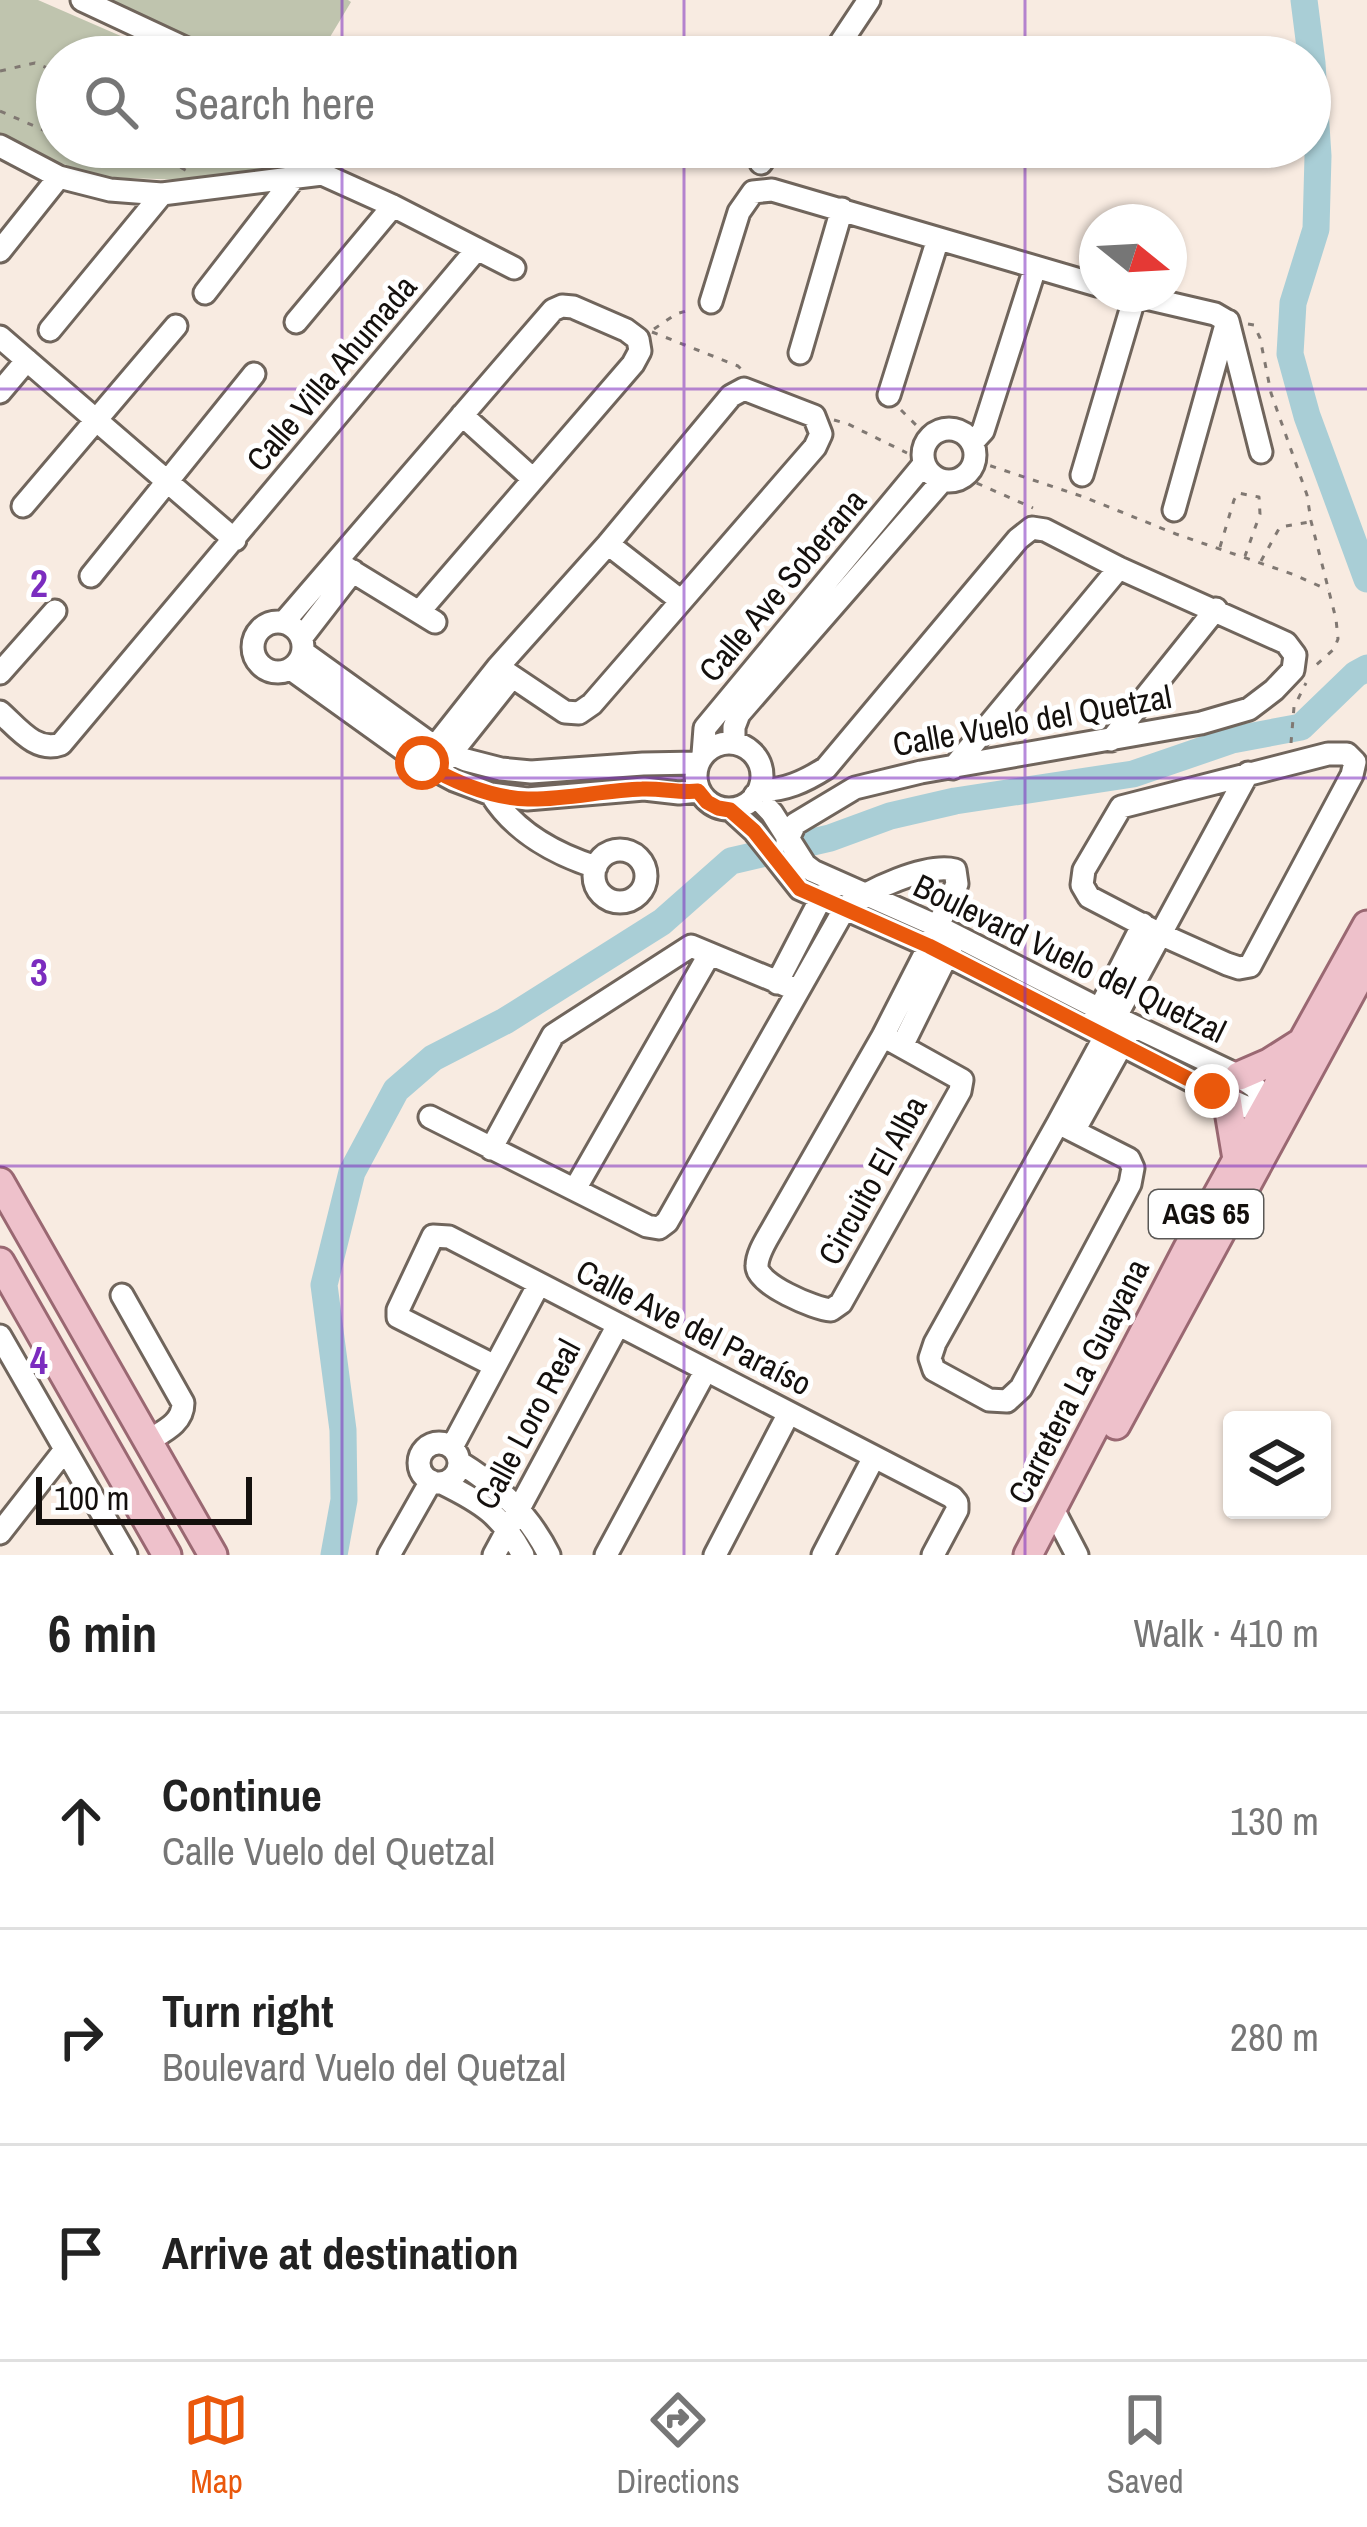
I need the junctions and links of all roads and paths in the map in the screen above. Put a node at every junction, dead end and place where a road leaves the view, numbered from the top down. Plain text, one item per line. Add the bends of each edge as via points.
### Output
1 (82, 0) edge
2 (868, 0) edge
3 (159, 36) edge
4 (845, 36) edge
5 (36, 63) edge
6 (0, 71) edge
7 (0, 111) edge
8 (36, 127) edge
9 (0, 146) edge
10 (36, 165) edge
11 (42, 168) edge
12 (181, 168) edge
13 (190, 173) dead end
14 (59, 177) junction
15 (294, 178) junction
16 (162, 194) junction
17 (393, 206) junction
18 (842, 209) junction
19 (938, 239) junction
20 (477, 249) junction
21 (0, 251) edge
22 (514, 268) dead end
23 (1035, 268) junction
24 (1079, 280) edge
25 (205, 293) dead end
26 (711, 302) joint
27 (1187, 308) edge
28 (1127, 312) edge
29 (296, 322) dead end
30 (176, 326) dead end
31 (1230, 328) junction
32 (50, 331) dead end
33 (644, 336) junction
34 (0, 337) edge
35 (800, 353) dead end
36 (27, 360) junction
37 (254, 374) dead end
38 (744, 389) junction
39 (0, 392) edge
40 (890, 395) joint
41 (462, 416) junction
42 (814, 416) junction
43 (95, 418) junction
44 (1261, 452) dead end
45 (924, 455) junction
46 (963, 465) junction
47 (1082, 475) dead end
48 (532, 479) junction
49 (166, 480) junction
50 (22, 506) dead end
51 (1174, 511) dead end
52 (1311, 521) junction
53 (1046, 530) junction
54 (235, 540) junction
55 (608, 544) junction
56 (1220, 549) junction
57 (1245, 557) junction
58 (1261, 563) junction
59 (345, 566) junction
60 (1119, 568) junction
61 (91, 577) dead end
62 (1330, 590) junction
63 (680, 600) junction
64 (1216, 609) junction
65 (55, 611) dead end
66 (284, 622) junction
67 (298, 653) junction
68 (1304, 668) junction
69 (505, 672) junction
70 (0, 673) edge
71 (0, 712) edge
72 (1111, 740) junction
73 (734, 742) junction
74 (436, 759) junction
75 (700, 759) junction
76 (1289, 764) junction
77 (953, 768) junction
78 (1248, 773) junction
79 (698, 791) junction
80 (757, 793) junction
81 (491, 794) junction
82 (730, 810) junction
83 (788, 841) junction
84 (596, 867) dead end
85 (828, 891) junction
86 (853, 901) junction
87 (1367, 925) edge
88 (1152, 929) junction
89 (942, 941) junction
90 (710, 955) junction
91 (1361, 974) edge
92 (787, 987) junction
93 (1111, 1027) junction
94 (892, 1041) junction
95 (1302, 1041) junction
96 (1233, 1088) junction
97 (1268, 1105) junction
98 (430, 1117) dead end
99 (1066, 1127) junction
100 (491, 1149) junction
101 (1237, 1160) junction
102 (0, 1182) edge
103 (575, 1189) junction
104 (0, 1262) edge
105 (1202, 1270) junction
106 (539, 1284) junction
107 (122, 1295) dead end
108 (618, 1325) junction
109 (41, 1334) junction
110 (0, 1336) edge
111 (6, 1364) edge
112 (495, 1366) junction
113 (706, 1370) junction
114 (789, 1413) junction
115 (144, 1435) junction
116 (108, 1450) junction
117 (64, 1451) junction
118 (455, 1454) junction
119 (874, 1457) junction
120 (437, 1482) junction
121 (520, 1508) junction
122 (1057, 1517) junction
123 (508, 1528) junction
124 (0, 1533) edge
125 (116, 1550) edge
126 (167, 1555) edge
127 (213, 1555) edge
128 (389, 1555) edge
129 (494, 1555) edge
130 (524, 1555) edge
131 (549, 1555) edge
132 (606, 1555) edge
133 (715, 1555) edge
134 (823, 1555) edge
135 (933, 1555) edge
136 (1028, 1555) edge
137 (1045, 1555) edge
138 (1077, 1555) edge

1 - 3 street
2 - 4 street
5 - 6 path
7 - 8 path
9 - 10 street
11 - 14 street
12 - 13 path
14 - 16 street
14 - 21 street
15 - 16 street
15 - 17 street via 322,174
15 - 25 street
16 - 32 street
17 - 20 street
17 - 29 street
18 - 19 street
18 - 26 street via 754,192 739,212
18 - 35 street
19 - 23 street
19 - 40 street
20 - 22 street
20 - 54 street, Calle Villa Ahumada
23 - 24 street
23 - 46 street, Calle Ave Soberana via 983,431
26 - 33 path
27 - 31 street via 1215,314
28 - 47 street
30 - 43 street
31 - 44 street
31 - 51 street
31 - 52 path via 1249,324 1260,338
33 - 38 path via 660,333 738,366
33 - 41 street via 562,305
33 - 48 street via 633,364
34 - 36 street
36 - 39 street
36 - 43 street
37 - 49 street
38 - 42 street
38 - 55 street
40 - 45 path via 926,434
41 - 48 street
41 - 59 street
42 - 45 path
42 - 63 street via 821,434 815,447
43 - 49 street
43 - 50 street
45 - 46 street via 931,475
45 - 46 street via 930,437 947,429 966,435
45 - 75 street, Calle Ave Soberana via 706,728
46 - 53 path via 1040,512
46 - 56 path via 1084,497
46 - 73 street, Calle Ave Soberana via 739,714
48 - 59 street via 427,617
49 - 54 street
49 - 61 street
52 - 58 path via 1280,527
52 - 62 path
53 - 60 street
53 - 80 street via 1032,528 1018,539 826,769
54 - 71 street, Calle Villa Ahumada via 61,744 40,746
55 - 63 street
55 - 69 street
56 - 57 path
56 - 57 path via 1238,493 1258,497
57 - 58 path
58 - 62 path
59 - 66 street
59 - 67 street
60 - 64 street
60 - 77 street
62 - 68 path via 1338,639
63 - 69 street via 579,712 565,712
64 - 68 street via 1286,643
64 - 72 street
65 - 70 street
66 - 67 street
66 - 67 street via 262,627 254,639 257,661 276,672
67 - 74 street
68 - 72 street, Calle Vuelo del Quetzal via 1250,709
68 - 76 path
69 - 74 street
72 - 77 street, Calle Vuelo del Quetzal
73 - 75 street via 712,746
73 - 80 street via 759,761
74 - 75 street via 531,772
74 - 81 street
75 - 79 street
76 - 78 street
76 - 88 street via 1328,754 1355,762 1250,966 1227,964
77 - 83 street, Calle Vuelo del Quetzal via 855,788 795,824
78 - 88 street
78 - 88 street via 1121,807 1082,885 1089,897
79 - 81 street
79 - 82 street
80 - 82 street
80 - 83 street, Boulevard Vuelo del Quetzal
81 - 84 street via 504,814 560,856
82 - 85 street, Boulevard Vuelo del Quetzal via 800,889
83 - 85 street, Boulevard Vuelo del Quetzal
85 - 86 street, Boulevard Vuelo del Quetzal
85 - 92 street
86 - 89 street, Boulevard Vuelo del Quetzal
86 - 89 street, Circuito El Alba via 939,866 955,870
86 - 92 street
87 - 95 main road, Carretera La Guayana / AGS 65
88 - 93 street
89 - 93 street, Boulevard Vuelo del Quetzal
89 - 94 street, Circuito El Alba
90 - 92 street
90 - 100 street via 691,946 553,1035
90 - 103 street
91 - 97 main road via 1279,1101
91 - 105 main road, Carretera La Guayana / AGS 65
92 - 103 street via 667,1222 647,1226
93 - 96 street, Boulevard Vuelo del Quetzal
93 - 99 street
94 - 94 street, Circuito El Alba via 772,1228 757,1266 769,1284 821,1310 841,1304 960,1091 962,1080
95 - 96 main road
95 - 97 main road, Carretera La Guayana / AGS 65
96 - 97 street, Boulevard Vuelo del Quetzal via 1256,1087
96 - 101 main road
97 - 101 main road, Carretera La Guayana / AGS 65
97 - 105 main road via 1271,1119
98 - 100 street
99 - 99 street via 930,1358 934,1370 988,1400 1007,1401 1021,1388 1130,1184 1129,1160
100 - 103 street
101 - 122 main road, Carretera La Guayana / AGS 65
102 - 115 main road
104 - 109 main road
105 - 122 main road, Carretera La Guayana / AGS 65
106 - 108 street, Calle Ave del Paraíso
106 - 112 street
106 - 112 street, Calle Ave del Paraíso via 433,1236 398,1318
107 - 115 street via 183,1403 177,1422
108 - 113 street, Calle Ave del Paraíso
108 - 121 street, Calle Loro Real
109 - 111 street
109 - 116 main road
110 - 111 street
111 - 117 street
112 - 118 street
113 - 114 street, Calle Ave del Paraíso
113 - 132 street
114 - 119 street, Calle Ave del Paraíso
114 - 133 street
115 - 116 main road
115 - 127 main road
116 - 126 main road
117 - 124 street
117 - 125 street
118 - 120 street via 456,1473
118 - 120 street via 439,1442 422,1452 421,1472
118 - 121 street
119 - 134 street
119 - 135 street, Calle Ave del Paraíso via 957,1503
120 - 123 street via 476,1500
120 - 128 street
121 - 123 street, Calle Loro Real
121 - 131 street
122 - 136 main road, Carretera La Guayana / AGS 65
122 - 137 main road, Carretera La Guayana / AGS 65
122 - 138 street
123 - 129 street, Calle Loro Real
123 - 130 street

